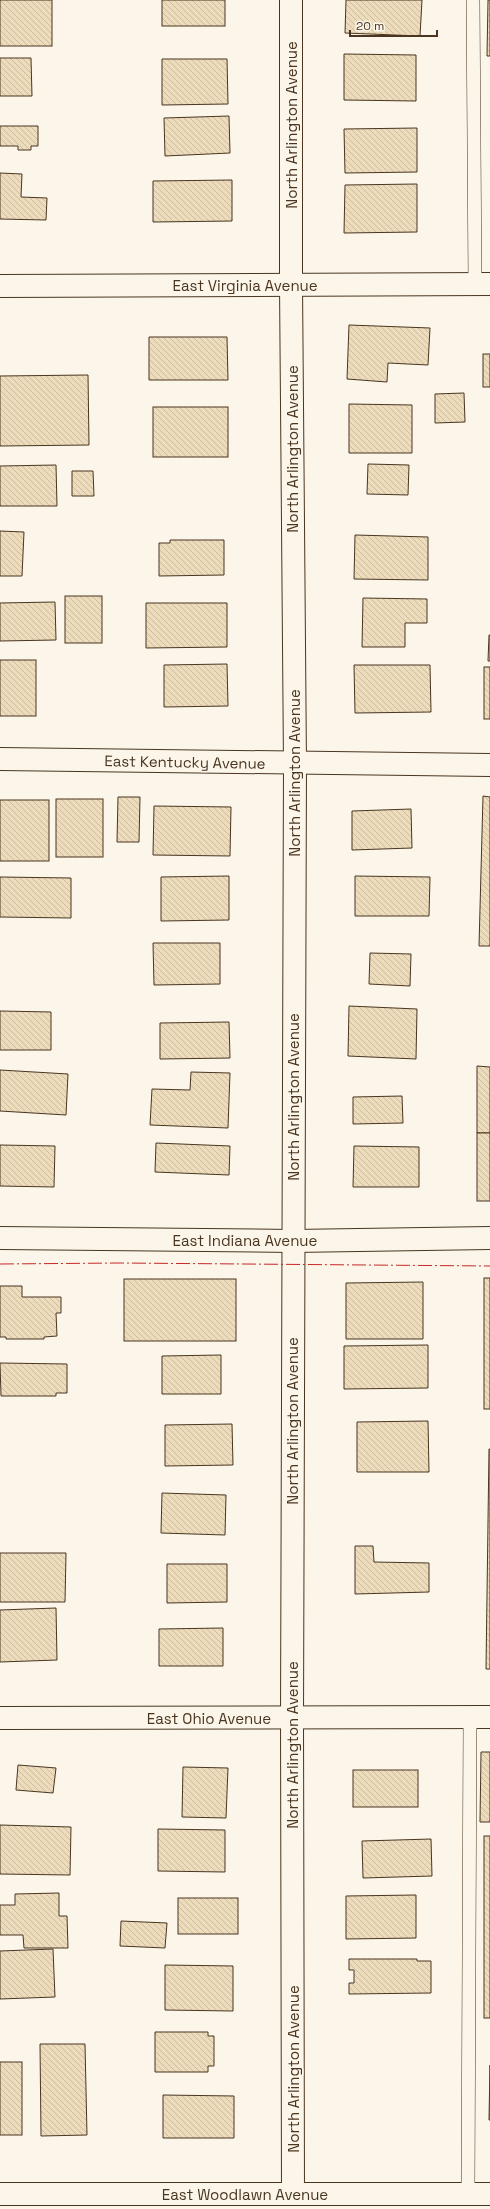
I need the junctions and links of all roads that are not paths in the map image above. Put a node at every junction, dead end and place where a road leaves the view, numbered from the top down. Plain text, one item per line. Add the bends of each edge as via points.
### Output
1 (291, 0) edge
2 (473, 0) edge
3 (483, 284) edge
4 (290, 285) junction
5 (0, 286) edge
6 (0, 759) edge
7 (295, 764) junction
8 (490, 764) edge
9 (0, 1238) edge
10 (490, 1238) edge
11 (293, 1241) junction
12 (0, 1718) edge
13 (292, 1718) junction
14 (480, 1718) edge
15 (293, 2193) junction
16 (0, 2194) edge
17 (468, 2194) junction
18 (490, 2194) edge

1 - 4 street, North Arlington Avenue
2 - 3 lane
3 - 4 street, East Virginia Avenue
4 - 5 street, East Virginia Avenue
4 - 7 street, North Arlington Avenue
6 - 7 street, East Kentucky Avenue
7 - 8 street, East Kentucky Avenue
7 - 11 street, North Arlington Avenue
9 - 11 street, East Indiana Avenue
10 - 11 street, East Indiana Avenue
11 - 13 street, North Arlington Avenue
12 - 13 street, East Ohio Avenue
13 - 14 street, East Ohio Avenue
13 - 15 street, North Arlington Avenue
14 - 17 lane
15 - 16 street, East Woodlawn Avenue
15 - 17 street, East Woodlawn Avenue
17 - 18 street, East Woodlawn Avenue

